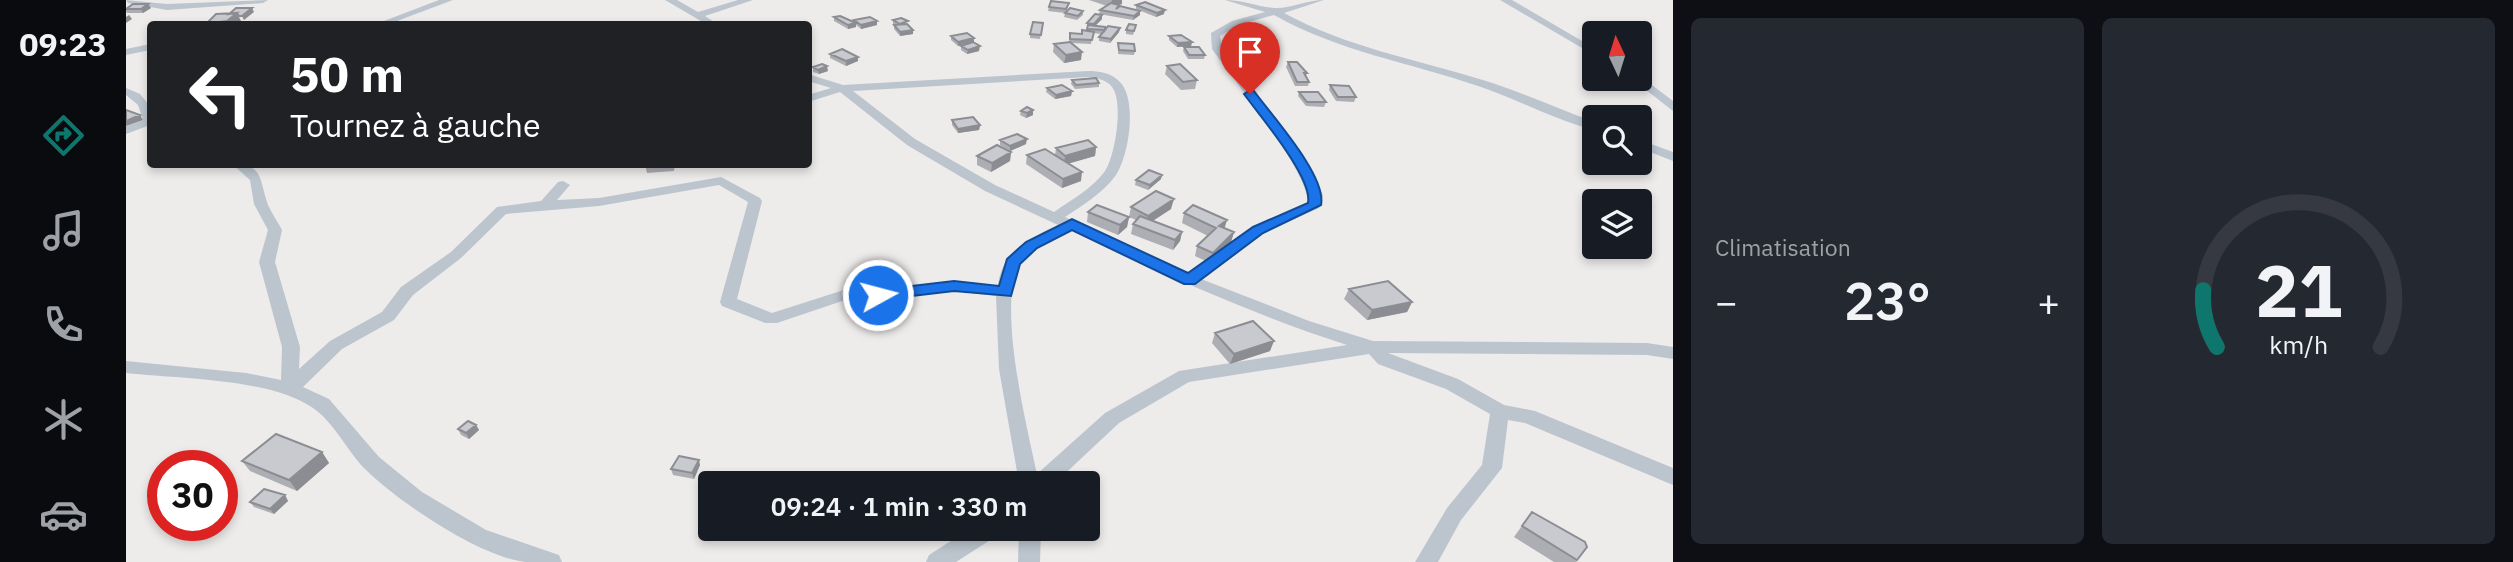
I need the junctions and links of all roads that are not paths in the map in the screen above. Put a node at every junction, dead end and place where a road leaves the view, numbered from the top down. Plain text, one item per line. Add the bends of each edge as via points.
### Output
1 (128, 0) edge
2 (263, 0) edge
3 (448, 0) edge
4 (670, 0) edge
5 (748, 0) edge
6 (1230, 0) edge
7 (1319, 0) edge
8 (1505, 0) edge
9 (1274, 11) junction
10 (696, 15) junction
11 (389, 21) edge
12 (707, 21) edge
13 (1582, 45) edge
14 (147, 48) edge
15 (126, 52) edge
16 (812, 78) edge
17 (842, 88) junction
18 (1652, 90) edge
19 (126, 91) edge
20 (812, 98) edge
21 (1673, 107) edge
22 (147, 109) edge
23 (1582, 121) edge
24 (147, 122) edge
25 (126, 130) edge
26 (1652, 148) edge
27 (1673, 156) edge
28 (243, 168) edge
29 (563, 185) dead end
30 (545, 205) junction
31 (1064, 220) junction
32 (1189, 280) junction
33 (1005, 292) junction
34 (1373, 347) junction
35 (1673, 353) edge
36 (126, 367) edge
37 (290, 388) junction
38 (1500, 411) junction
39 (1027, 471) edge
40 (1054, 471) edge
41 (1673, 477) edge
42 (970, 541) edge
43 (1030, 541) edge
44 (549, 561) edge
45 (937, 562) edge
46 (1029, 562) edge
47 (1426, 562) edge

1 - 2 street via 167,7
3 - 11 street
4 - 10 street
5 - 10 street
6 - 9 street
7 - 9 street
8 - 13 street
9 - 23 street via 1349,46 1481,83
9 - 32 street via 1235,23 1215,35 1217,49 1298,161 1316,195 1314,205 1258,230
10 - 12 street
14 - 15 street
16 - 17 street
17 - 20 street
17 - 31 street via 944,163
17 - 31 street via 1106,76 1122,96 1120,144 1113,170
18 - 21 street
19 - 22 street via 140,98
24 - 25 street
26 - 27 street
28 - 37 street via 256,179 261,204 275,230 267,262 291,347
29 - 30 street
30 - 33 street via 599,202 722,174 755,201 728,302 771,318 850,293 878,295 954,286
30 - 37 street via 502,210 456,255 407,291 388,316 336,345
31 - 32 street
31 - 33 street via 1012,262
32 - 34 street
33 - 39 street via 1003,327
34 - 35 street
34 - 38 street via 1384,360 1452,384
34 - 40 street via 1185,376 1112,418
36 - 37 street
37 - 44 street via 322,404 372,463 415,498 479,537
38 - 41 street via 1528,416
38 - 47 street via 1492,468 1454,514
42 - 45 street
43 - 46 street

